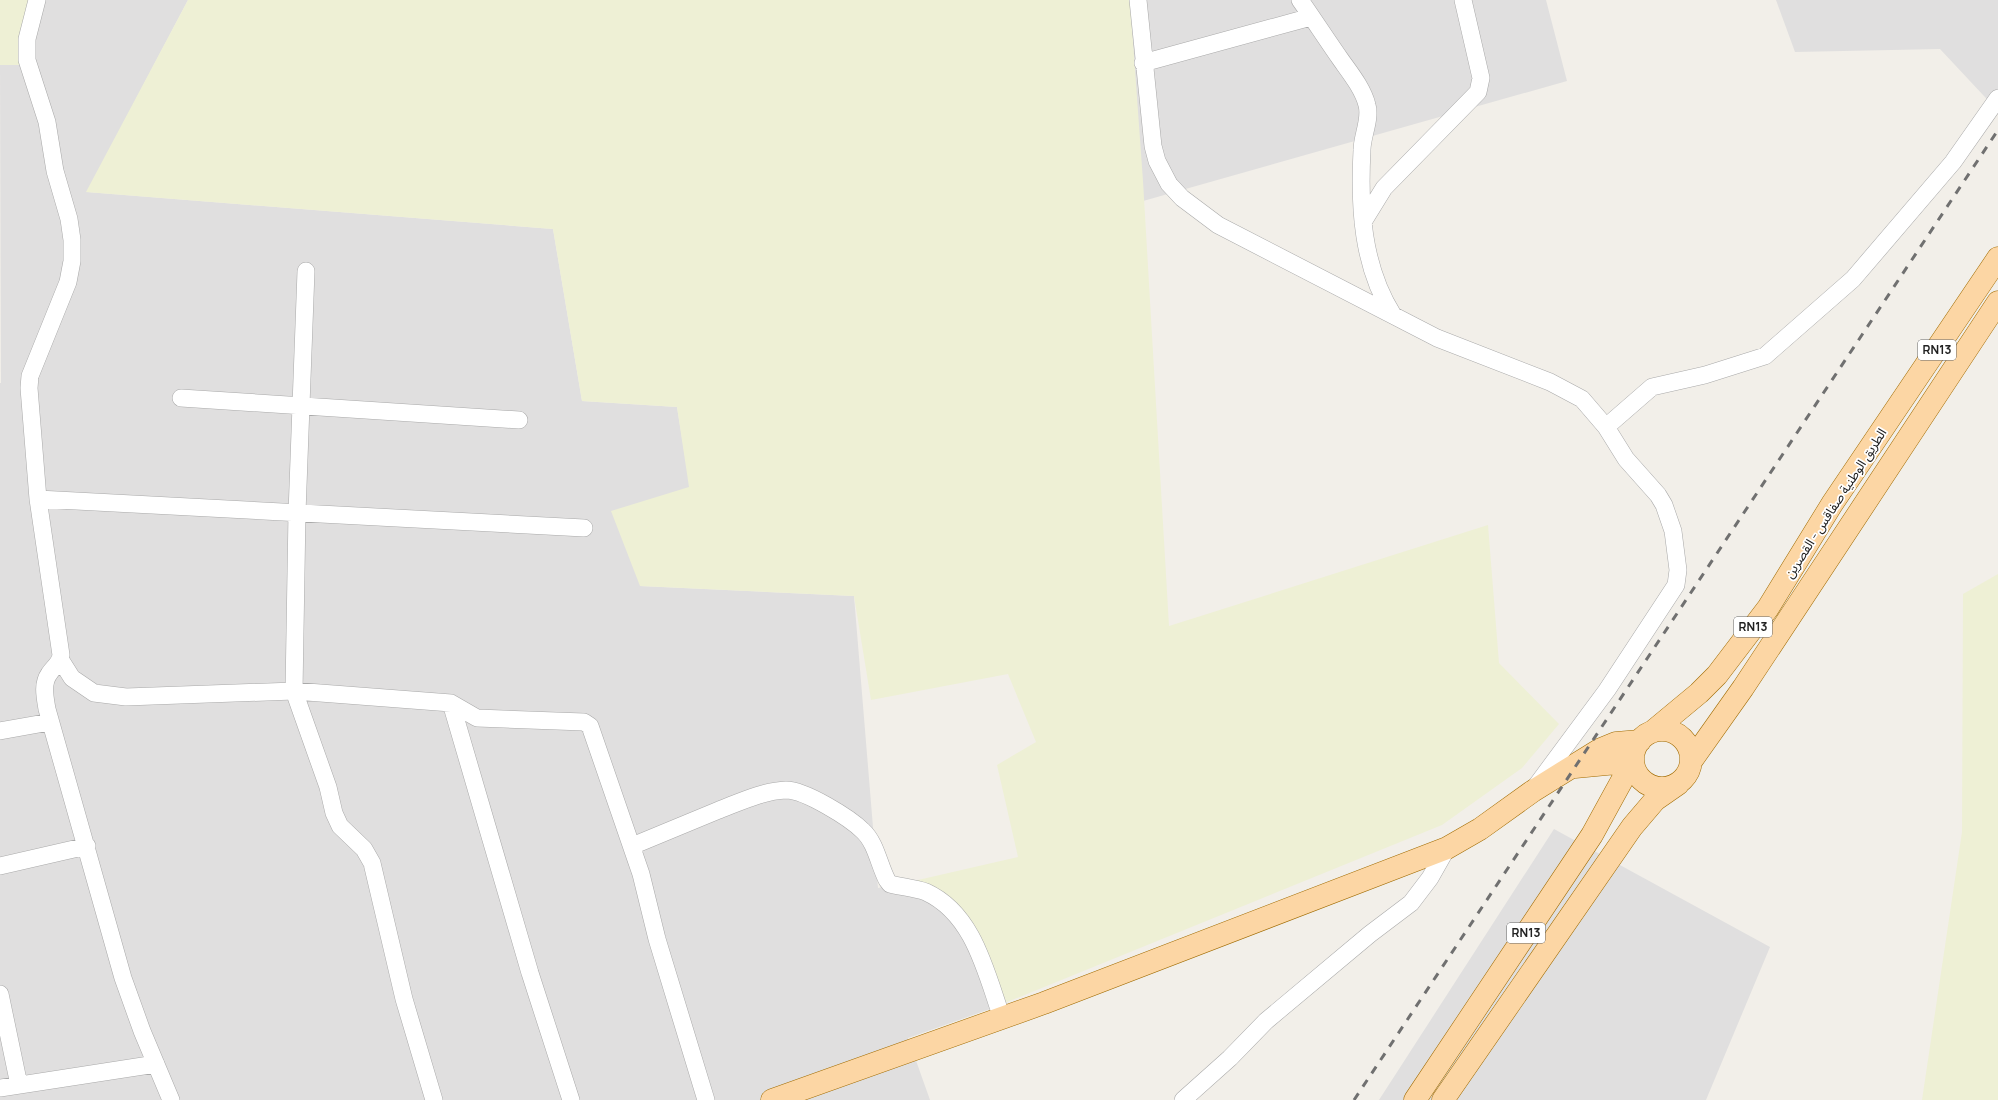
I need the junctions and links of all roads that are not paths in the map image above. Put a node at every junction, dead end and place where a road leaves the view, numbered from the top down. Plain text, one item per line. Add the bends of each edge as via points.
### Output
1 (37, 0) edge
2 (1138, 0) edge
3 (1300, 0) edge
4 (1463, 0) edge
5 (1311, 17) junction
6 (1143, 63) junction
7 (1998, 98) edge
8 (1363, 222) junction
9 (1998, 258) edge
10 (306, 271) dead end
11 (1998, 302) edge
12 (1393, 315) junction
13 (1961, 315) junction
14 (1981, 329) junction
15 (181, 398) dead end
16 (301, 406) junction
17 (519, 420) dead end
18 (1606, 427) junction
19 (38, 499) junction
20 (297, 513) junction
21 (584, 528) dead end
22 (60, 659) junction
23 (294, 691) junction
24 (451, 703) junction
25 (50, 722) junction
26 (0, 731) edge
27 (1646, 736) junction
28 (1692, 760) junction
29 (1633, 764) junction
30 (1574, 767) junction
31 (1678, 784) junction
32 (1533, 791) junction
33 (87, 846) junction
34 (632, 846) junction
35 (1447, 848) junction
36 (0, 866) edge
37 (1488, 991) junction
38 (0, 994) edge
39 (1511, 1002) junction
40 (1002, 1018) junction
41 (156, 1064) junction
42 (19, 1085) junction
43 (0, 1088) edge
44 (171, 1100) edge
45 (434, 1100) edge
46 (572, 1100) edge
47 (706, 1100) edge
48 (772, 1100) edge
49 (1184, 1100) edge
50 (1415, 1100) edge
51 (1443, 1100) edge

1 - 19 street via 27,39 27,60 47,122 55,171 69,219 72,240 68,282 30,376
2 - 6 street
3 - 5 street
4 - 8 street via 1481,78 1478,92 1384,188
5 - 6 street
5 - 8 street via 1350,72 1368,106 1361,168
6 - 12 street via 1157,161 1169,184 1182,198 1218,225
7 - 18 street via 1953,162 1852,279 1765,356 1705,375 1652,387
8 - 12 street via 1374,280
9 - 13 main road, الطريق الوطنية صفاقس - القصرين / RN13
10 - 16 street
11 - 14 main road, الطريق الوطنية صفاقس - القصرين / RN13
12 - 18 street via 1437,338 1567,390 1582,399
13 - 14 main road
13 - 27 main road, الطريق الوطنية صفاقس - القصرين / RN13 via 1832,504 1768,608 1717,675
14 - 28 main road, الطريق الوطنية صفاقس - القصرين / RN13 via 1734,701
15 - 16 street
16 - 17 street
16 - 20 street
18 - 32 street via 1626,460 1664,505 1673,530 1678,570 1676,585 1607,690
19 - 20 street
19 - 22 street via 58,628
20 - 21 street
20 - 23 street
22 - 23 street via 72,678 94,693 107,695 126,697
22 - 25 street via 45,681 44,693
23 - 24 street
23 - 45 street via 340,826 364,849 372,863 404,999
24 - 34 street via 477,718 584,722 590,726
24 - 46 street via 530,973
25 - 26 street
25 - 33 street
27 - 28 main road via 1662,730 1671,731 1686,742
27 - 29 main road, RN13 via 1634,753
27 - 30 main road via 1599,750
28 - 31 main road, RN13 via 1690,770
29 - 30 main road
29 - 31 main road via 1639,777 1650,786 1664,788
29 - 37 main road, RN13 via 1592,836
30 - 32 main road
31 - 39 main road, RN13 via 1655,800 1632,827
32 - 35 main road via 1486,825
33 - 36 street
33 - 41 street via 123,978
34 - 40 street via 750,798 787,790 803,793 863,831 890,884 926,892 955,913 969,932 978,951
34 - 47 street via 656,939
35 - 40 main road
35 - 49 street via 1426,884 1411,903 1266,1021
37 - 39 main road
37 - 50 main road, RN13
38 - 42 street
39 - 51 main road, RN13
40 - 48 main road
41 - 42 street
41 - 44 street
42 - 43 street

